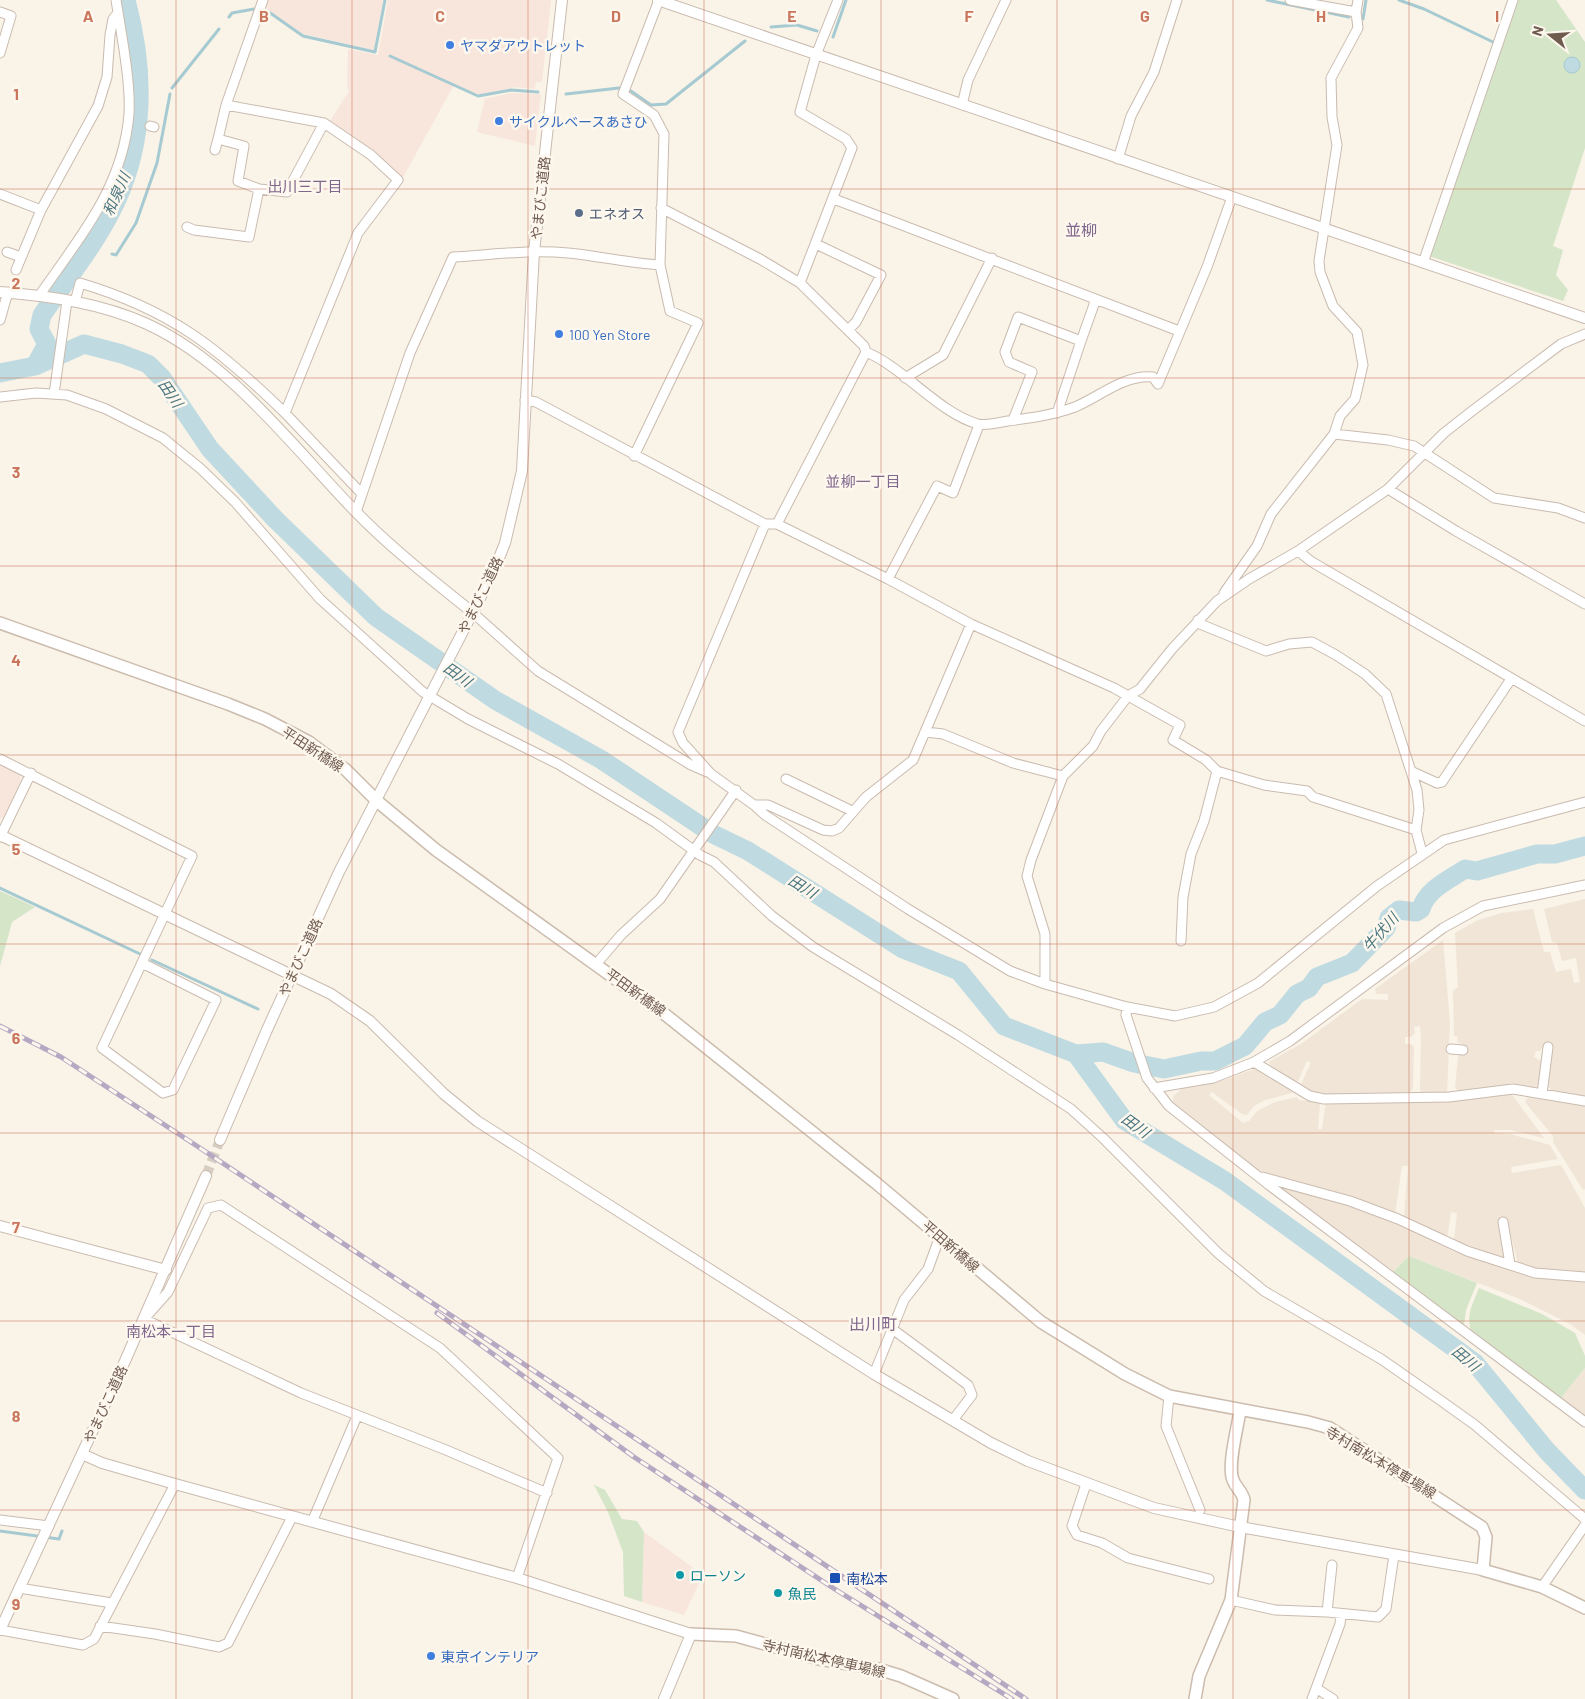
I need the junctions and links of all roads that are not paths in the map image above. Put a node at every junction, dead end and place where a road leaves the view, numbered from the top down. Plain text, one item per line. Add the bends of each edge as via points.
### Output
1 (116, 0) edge
2 (263, 0) edge
3 (562, 0) edge
4 (659, 0) edge
5 (838, 0) edge
6 (1006, 0) edge
7 (1177, 0) edge
8 (1290, 0) edge
9 (1358, 0) edge
10 (1513, 0) edge
11 (0, 12) edge
12 (118, 12) junction
13 (1356, 12) junction
14 (0, 53) edge
15 (816, 55) junction
16 (226, 105) junction
17 (962, 105) junction
18 (324, 123) junction
19 (218, 139) junction
20 (215, 150) dead end
21 (1118, 159) junction
22 (259, 189) junction
23 (0, 194) edge
24 (1232, 198) junction
25 (834, 199) junction
26 (661, 208) junction
27 (41, 210) junction
28 (187, 227) dead end
29 (1324, 230) junction
30 (816, 244) junction
31 (7, 252) dead end
32 (534, 252) junction
33 (21, 257) junction
34 (992, 258) junction
35 (1424, 263) junction
36 (660, 265) junction
37 (16, 270) dead end
38 (800, 283) junction
39 (4, 292) edge
40 (41, 296) junction
41 (1096, 299) junction
42 (67, 301) junction
43 (1585, 318) edge
44 (0, 320) edge
45 (849, 329) junction
46 (1179, 331) junction
47 (1585, 334) edge
48 (1080, 341) junction
49 (866, 352) junction
50 (905, 378) junction
51 (54, 392) junction
52 (0, 397) edge
53 (525, 400) junction
54 (285, 413) junction
55 (1056, 413) junction
56 (1013, 420) junction
57 (979, 425) junction
58 (1334, 434) junction
59 (1425, 454) junction
60 (634, 456) junction
61 (1388, 489) junction
62 (362, 494) junction
63 (356, 512) junction
64 (1585, 518) edge
65 (764, 524) junction
66 (777, 524) junction
67 (1298, 550) junction
68 (888, 579) junction
69 (1217, 601) junction
70 (1585, 604) edge
71 (472, 612) junction
72 (1198, 620) junction
73 (0, 623) edge
74 (971, 624) junction
75 (1510, 679) junction
76 (431, 694) junction
77 (1128, 696) junction
78 (1585, 721) edge
79 (926, 732) junction
80 (0, 759) edge
81 (1217, 771) junction
82 (1412, 772) junction
83 (31, 774) junction
84 (711, 774) junction
85 (1063, 776) junction
86 (786, 779) dead end
87 (734, 793) junction
88 (377, 801) junction
89 (1585, 802) edge
90 (754, 805) junction
91 (852, 811) junction
92 (1416, 830) junction
93 (0, 835) edge
94 (695, 849) junction
95 (1422, 853) junction
96 (1585, 885) edge
97 (165, 913) junction
98 (1180, 941) dead end
99 (596, 963) junction
100 (142, 964) junction
101 (293, 974) junction
102 (1046, 984) junction
103 (1127, 1008) junction
104 (1548, 1047) dead end
105 (1451, 1050) dead end
106 (1463, 1050) dead end
107 (1254, 1062) junction
108 (1154, 1088) junction
109 (1542, 1094) junction
110 (1585, 1101) edge
111 (220, 1140) tunnel mouth
112 (206, 1176) tunnel mouth
113 (1258, 1176) junction
114 (1503, 1222) dead end
115 (0, 1226) edge
116 (940, 1236) junction
117 (1510, 1264) junction
118 (166, 1270) junction
119 (1585, 1278) edge
120 (144, 1319) junction
121 (892, 1328) junction
122 (874, 1374) junction
123 (1168, 1396) junction
124 (1240, 1410) junction
125 (357, 1416) junction
126 (953, 1420) junction
127 (1585, 1422) edge
128 (82, 1454) junction
129 (175, 1484) junction
130 (1086, 1484) junction
131 (546, 1493) junction
132 (1200, 1510) dead end
133 (292, 1517) junction
134 (1585, 1519) edge
135 (0, 1520) edge
136 (312, 1522) junction
137 (1585, 1525) edge
138 (48, 1528) junction
139 (1240, 1528) junction
140 (1394, 1555) junction
141 (1332, 1565) dead end
142 (1483, 1570) junction
143 (516, 1578) junction
144 (1209, 1579) dead end
145 (1542, 1587) junction
146 (19, 1588) junction
147 (1231, 1600) junction
148 (112, 1603) junction
149 (1585, 1608) edge
150 (1327, 1612) junction
151 (1341, 1614) junction
152 (100, 1626) junction
153 (0, 1630) edge
154 (691, 1634) junction
155 (1316, 1688) junction
156 (664, 1699) edge
157 (953, 1699) edge
158 (1195, 1699) edge
159 (1312, 1699) edge
160 (1333, 1699) edge

1 - 12 street
2 - 16 street
3 - 32 street, やまびこ道路
4 - 15 street
4 - 26 street via 623,94 654,115 664,134
5 - 15 street
6 - 17 street via 968,80
7 - 21 street via 1154,72 1131,116
8 - 13 street
9 - 13 street
10 - 35 street
11 - 14 street via 11,16
12 - 27 street via 113,19 107,78 98,106
12 - 40 street via 129,114 122,148 109,191 94,219
13 - 29 street via 1358,28 1331,78 1337,145
15 - 17 street
15 - 25 street via 800,112 846,139 852,148
16 - 18 street
16 - 19 street
17 - 21 street
18 - 22 street via 287,192
18 - 54 street via 372,155 398,180 358,233
19 - 20 street
19 - 22 street via 244,146 238,181
21 - 24 street
22 - 28 street via 249,237
23 - 27 street
24 - 29 street
24 - 46 street
25 - 30 street
25 - 34 street
26 - 36 street
26 - 38 street
27 - 33 street
29 - 35 street
29 - 58 street via 1320,272 1332,306 1357,332 1363,365 1355,399 1340,416
30 - 38 street
30 - 45 street via 882,275
31 - 33 street
32 - 36 street
32 - 53 street, やまびこ道路
32 - 62 street via 453,257 410,353
33 - 37 street
34 - 41 street
34 - 50 street via 943,355
35 - 43 street
36 - 60 street via 670,311 698,322
38 - 45 street
39 - 40 street
39 - 44 street
40 - 42 street
41 - 46 street
41 - 48 street
42 - 51 street
42 - 54 street via 80,283 153,310 222,354
42 - 63 street via 122,314 150,325 208,362 279,429
45 - 49 street
46 - 55 street via 1158,384 1153,377 1128,381
47 - 59 street via 1561,344 1444,433
48 - 55 street
48 - 56 street via 1018,317 1005,352 1008,362 1032,372
49 - 50 street
49 - 66 street
50 - 57 street
51 - 52 street
51 - 76 street via 106,409 163,438 186,456 235,502 320,599 370,646
53 - 60 street via 536,402
53 - 71 street, やまびこ道路 via 522,471 515,507 493,573
54 - 62 street
55 - 56 street
56 - 57 street
57 - 68 street via 953,492 937,486
58 - 59 street via 1388,440 1414,446
58 - 69 street via 1271,514 1240,572
59 - 61 street
59 - 64 street via 1494,498 1558,508
60 - 65 street
61 - 67 street
61 - 70 street
62 - 63 street
63 - 71 street via 410,563
65 - 66 street
65 - 84 street via 678,732 683,743
66 - 68 street
67 - 69 street
67 - 75 street via 1312,562
68 - 74 street
69 - 72 street
71 - 76 street, やまびこ道路
71 - 84 street via 538,671
72 - 77 street via 1140,689
72 - 82 street via 1200,624 1266,651 1312,642 1365,674 1386,694
73 - 88 main road, 平田新橋線 via 265,719 309,742 345,769
74 - 77 street
74 - 79 street
75 - 78 street
75 - 82 street via 1442,782 1437,783
76 - 88 street, やまびこ道路
76 - 94 street via 468,719 558,764
77 - 81 street via 1180,725 1172,740 1206,760
77 - 85 street via 1093,746
79 - 85 street via 943,734 1013,762
79 - 91 street via 913,760
80 - 83 street
81 - 92 street via 1264,785 1308,791 1313,796
81 - 98 street via 1204,821 1191,854 1183,897
82 - 92 street via 1419,810
83 - 93 street
83 - 97 street via 192,856
84 - 87 street
85 - 102 street via 1028,876 1045,934
86 - 91 street
87 - 90 street
87 - 94 street
88 - 99 main road, 平田新橋線 via 436,850
88 - 101 street, やまびこ道路 via 339,872
89 - 95 street via 1444,840
90 - 91 street via 768,804 823,830 832,831 839,828
90 - 102 street via 857,876 995,963
92 - 95 street
93 - 97 street
94 - 99 street via 660,899
94 - 134 street via 813,947 958,1035 1071,1109 1219,1254 1264,1291 1381,1359 1440,1400 1489,1436
95 - 103 street via 1258,983 1214,1007 1175,1016
96 - 107 street via 1484,906 1449,924 1290,1041
97 - 100 street
97 - 101 street
99 - 116 main road, 平田新橋線 via 668,1016
100 - 100 street via 102,1048 164,1093 173,1090 216,1000
101 - 111 street, やまびこ道路
101 - 122 street via 331,994 370,1021 444,1094 477,1121
102 - 103 street
103 - 108 street via 1146,1078
104 - 109 street
105 - 106 street
107 - 108 street via 1213,1078
107 - 109 street via 1310,1096 1324,1099 1449,1097 1513,1089
108 - 113 street via 1175,1111
109 - 110 street
112 - 118 street, やまびこ道路
113 - 117 street via 1350,1201 1467,1251
113 - 127 street
114 - 117 street
115 - 118 street
116 - 121 street via 928,1268 904,1300
116 - 123 main road, 平田新橋線 via 1041,1322 1125,1374
117 - 119 street via 1535,1273
118 - 120 street, やまびこ道路
120 - 125 street
120 - 128 street, やまびこ道路
120 - 131 street via 168,1292 208,1208 221,1204 440,1348 558,1458
121 - 122 street
121 - 126 street via 972,1391
122 - 126 street
123 - 124 main road, 平田新橋線
123 - 132 street via 1166,1426
124 - 139 main road via 1232,1465 1233,1480 1242,1491 1244,1500
124 - 142 main road, 寺村南松本停車場線 via 1330,1428 1474,1519 1486,1537
125 - 131 street
125 - 136 street
126 - 130 street via 1028,1461
128 - 129 street
128 - 138 street, やまびこ道路
129 - 133 street
129 - 148 street
130 - 139 street via 1154,1508
130 - 144 street via 1072,1526 1077,1535 1128,1558
131 - 143 street
133 - 136 street
133 - 152 street via 228,1643 219,1647
135 - 138 street
136 - 143 street
137 - 145 street
138 - 146 street, やまびこ道路
139 - 140 street
139 - 147 main road
140 - 142 street
140 - 151 street via 1386,1609 1378,1617
141 - 150 street
142 - 145 main road
143 - 154 street
145 - 149 main road
146 - 148 street
146 - 153 street, やまびこ道路
147 - 150 street via 1275,1610
147 - 158 main road via 1199,1676
148 - 152 street
150 - 151 street
151 - 155 street
152 - 153 street via 94,1639 83,1645
154 - 156 street
154 - 157 main road, 寺村南松本停車場線 via 736,1636 819,1659 878,1669
155 - 159 street
155 - 160 street

